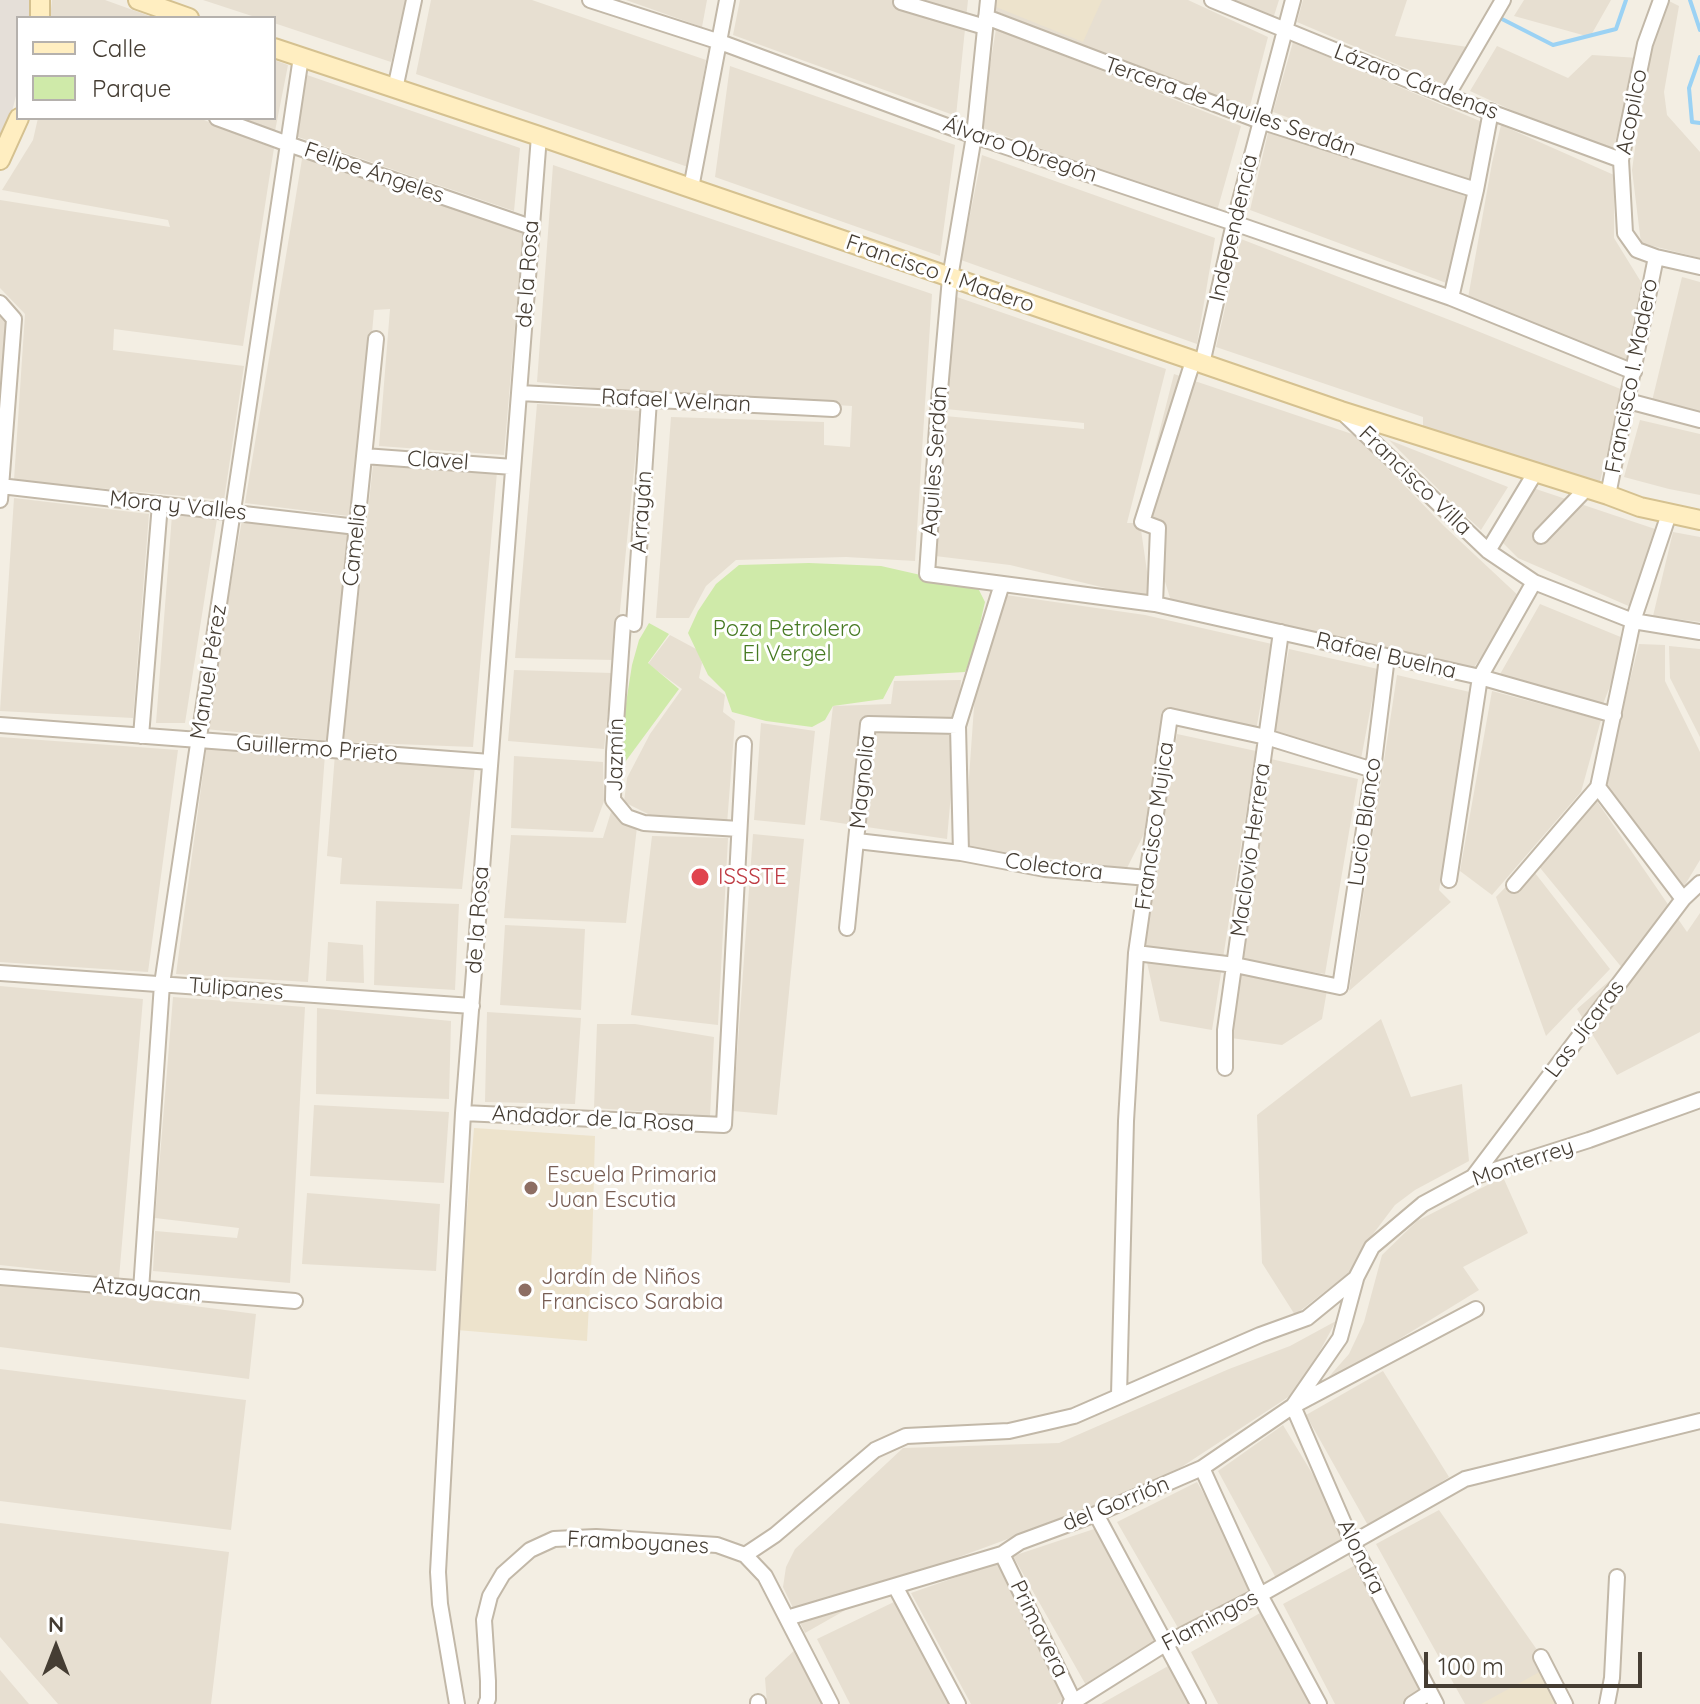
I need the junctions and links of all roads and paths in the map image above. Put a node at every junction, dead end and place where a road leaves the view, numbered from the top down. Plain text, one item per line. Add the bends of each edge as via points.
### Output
1 (138, 0) edge
2 (414, 0) edge
3 (590, 0) edge
4 (727, 0) edge
5 (988, 0) edge
6 (1212, 0) edge
7 (1293, 0) edge
8 (1661, 0) edge
9 (901, 2) edge
10 (1501, 3) edge
11 (183, 16) edge
12 (985, 22) junction
13 (1284, 30) junction
14 (720, 42) junction
15 (276, 49) edge
16 (301, 57) junction
17 (395, 89) junction
18 (1447, 96) junction
19 (1491, 111) junction
20 (18, 120) edge
21 (222, 120) edge
22 (1260, 121) junction
23 (539, 136) junction
24 (974, 136) junction
25 (288, 144) junction
26 (0, 160) edge
27 (1621, 160) junction
28 (691, 188) junction
29 (1476, 190) junction
30 (1234, 223) junction
31 (531, 227) junction
32 (1656, 257) junction
33 (1700, 267) edge
34 (950, 278) junction
35 (1451, 298) junction
36 (0, 303) edge
37 (376, 339) dead end
38 (1198, 362) junction
39 (1634, 372) junction
40 (519, 393) junction
41 (649, 400) junction
42 (1628, 401) junction
43 (833, 409) dead end
44 (1341, 411) junction
45 (1700, 420) edge
46 (364, 456) junction
47 (513, 467) junction
48 (1535, 473) junction
49 (0, 486) edge
50 (1587, 488) junction
51 (1608, 495) junction
52 (0, 500) edge
53 (160, 504) junction
54 (233, 512) junction
55 (1669, 514) junction
56 (1700, 520) edge
57 (357, 527) junction
58 (1541, 536) dead end
59 (1488, 551) junction
60 (1534, 582) junction
61 (1002, 584) junction
62 (1155, 604) junction
63 (1633, 621) junction
64 (628, 624) joint
65 (1281, 632) junction
66 (1700, 632) edge
67 (1387, 657) junction
68 (1480, 677) junction
69 (1614, 715) junction
70 (0, 725) edge
71 (958, 726) junction
72 (141, 736) junction
73 (1266, 737) junction
74 (198, 740) junction
75 (744, 744) dead end
76 (334, 750) junction
77 (490, 762) junction
78 (1373, 770) junction
79 (1598, 787) junction
80 (739, 829) junction
81 (857, 841) junction
82 (961, 853) junction
83 (1148, 878) junction
84 (1449, 880) dead end
85 (1700, 883) edge
86 (1514, 885) dead end
87 (1683, 899) junction
88 (847, 928) dead end
89 (1136, 953) junction
90 (1235, 965) junction
91 (0, 973) edge
92 (162, 984) junction
93 (472, 1006) junction
94 (1225, 1068) dead end
95 (1700, 1100) edge
96 (463, 1113) junction
97 (1473, 1177) junction
98 (0, 1277) edge
99 (1356, 1278) junction
100 (141, 1290) junction
101 (295, 1301) dead end
102 (1476, 1309) dead end
103 (1119, 1395) junction
104 (1293, 1406) junction
105 (1700, 1421) edge
106 (1202, 1468) junction
107 (1096, 1514) junction
108 (1352, 1542) junction
109 (1002, 1554) junction
110 (745, 1555) junction
111 (1617, 1577) dead end
112 (895, 1586) junction
113 (1260, 1595) junction
114 (787, 1618) junction
115 (1165, 1644) junction
116 (1541, 1657) dead end
117 (1433, 1698) edge
118 (1073, 1703) edge
119 (457, 1704) edge
120 (486, 1704) edge
121 (831, 1704) edge
122 (958, 1704) edge
123 (1198, 1704) edge
124 (1319, 1704) edge
125 (1412, 1704) edge
126 (1565, 1704) edge
127 (1607, 1704) edge

1 - 11 street
2 - 17 street
3 - 14 street, Álvaro Obregón
4 - 14 street
5 - 12 street, Aquiles Serdán
6 - 13 street, Lázaro Cárdenas
7 - 13 street, Independencia
8 - 27 street, Acopilco via 1645,44
9 - 12 street, Tercera de Aquiles Serdán
10 - 18 street
12 - 22 street, Tercera de Aquiles Serdán
12 - 24 street, Aquiles Serdán
13 - 18 street, Lázaro Cárdenas
13 - 22 street, Independencia
14 - 24 street, Álvaro Obregón
14 - 28 street
15 - 16 street, Francisco I. Madero
16 - 17 street, Francisco I. Madero
16 - 25 street, Manuel Pérez
17 - 23 street, Francisco I. Madero
18 - 19 street, Lázaro Cárdenas
19 - 27 street, Lázaro Cárdenas
19 - 29 street
20 - 26 street
21 - 25 street, Felipe Ángeles
22 - 29 street, Tercera de Aquiles Serdán
22 - 30 street, Independencia
23 - 28 street, Francisco I. Madero
23 - 31 street, de la Rosa
24 - 30 street, Álvaro Obregón
24 - 34 street, Aquiles Serdán
25 - 31 street, Felipe Ángeles
25 - 54 street, Manuel Pérez
27 - 32 street, Acopilco via 1625,233 1637,250
28 - 34 street, Francisco I. Madero
29 - 35 street
30 - 35 street, Álvaro Obregón
30 - 38 street, Independencia
31 - 40 street, de la Rosa
32 - 33 street
32 - 39 street, Francisco I. Madero
34 - 38 street, Francisco I. Madero
34 - 61 street, Aquiles Serdán via 927,574
35 - 39 street, Álvaro Obregón
36 - 49 street via 14,319
37 - 46 street, Camelia
38 - 44 street, Francisco I. Madero
38 - 62 street, Independencia via 1142,522 1158,528
39 - 42 street, Francisco I. Madero
40 - 41 street, Rafael Welnan
40 - 47 street, de la Rosa
41 - 43 street, Rafael Welnan
41 - 64 street, Arrayán
42 - 45 street
42 - 51 street, Francisco I. Madero
44 - 48 street, Francisco I. Madero
44 - 59 street, Francisco Villa
46 - 47 street, Clavel
46 - 57 street, Camelia
47 - 77 street, de la Rosa
48 - 50 street, Francisco I. Madero
48 - 59 street, Francisco Villa
49 - 52 street
49 - 53 street, Mora y Valles
50 - 51 street, Francisco I. Madero
50 - 58 street
51 - 55 street, Francisco I. Madero
53 - 54 street, Mora y Valles
53 - 72 street
54 - 57 street, Mora y Valles
54 - 74 street, Manuel Pérez
55 - 56 street, Francisco I. Madero
55 - 63 street
57 - 76 street, Camelia
59 - 60 street, Francisco Villa
60 - 63 street, Francisco Villa
60 - 68 street
61 - 62 street, Rafael Buelna
61 - 71 street
62 - 65 street, Rafael Buelna
63 - 66 street, Francisco Villa
63 - 69 street
64 - 80 street, Jazmín via 613,800 627,817 644,823
65 - 67 street, Rafael Buelna
65 - 73 street, Maclovio Herrera
67 - 68 street, Rafael Buelna
67 - 78 street, Lucio Blanco
68 - 69 street, Rafael Buelna
68 - 84 street
69 - 79 street
70 - 72 street, Guillermo Prieto
71 - 81 street, Magnolia via 868,724
71 - 82 street
72 - 74 street, Guillermo Prieto
73 - 78 street, Francisco Mujica
73 - 83 street, Francisco Mujica via 1170,716
73 - 90 street, Maclovio Herrera
74 - 76 street, Guillermo Prieto
74 - 92 street, Manuel Pérez
75 - 80 street
76 - 77 street, Guillermo Prieto
77 - 93 street, de la Rosa
78 - 90 street, Lucio Blanco via 1340,987
79 - 86 street
79 - 87 street
80 - 96 street, Andador de la Rosa via 724,1125
81 - 82 street, Colectora
81 - 88 street, Magnolia
82 - 83 street, Colectora via 1045,869
83 - 89 street, Francisco Mujica
85 - 87 street, Las Jícaras
87 - 97 street, Las Jícaras
89 - 90 street
89 - 103 street, Francisco Mujica
90 - 94 street, Maclovio Herrera
91 - 92 street, Tulipanes
92 - 93 street, Tulipanes
92 - 100 street, Manuel Pérez
93 - 96 street, de la Rosa
95 - 97 street, Monterrey
96 - 119 street, de la Rosa via 438,1572
97 - 99 street, Monterrey via 1423,1204 1372,1247
98 - 100 street, Atzayacan
99 - 103 street, Monterrey via 1307,1318
99 - 104 street, del Gorrión via 1340,1338
100 - 101 street, Atzayacan
102 - 104 street
103 - 110 street, Monterrey via 1074,1416 1009,1431 906,1436 875,1450
104 - 106 street, del Gorrión
104 - 108 street, Alondra
105 - 108 street, Flamingos via 1465,1479
106 - 107 street, del Gorrión
106 - 113 street
107 - 109 street, del Gorrión
107 - 115 street
108 - 113 street, Flamingos
108 - 117 street, Alondra
109 - 112 street, del Gorrión
109 - 118 street, Primavera
110 - 114 street via 765,1576
110 - 120 street, Framboyanes via 717,1545 596,1537 554,1539 530,1550 503,1574 490,1596 484,1620
111 - 127 street
112 - 114 street, del Gorrión
112 - 122 street
113 - 115 street, Flamingos
113 - 124 street
114 - 121 street
115 - 118 street, Flamingos
115 - 123 street
116 - 126 street
117 - 125 street

